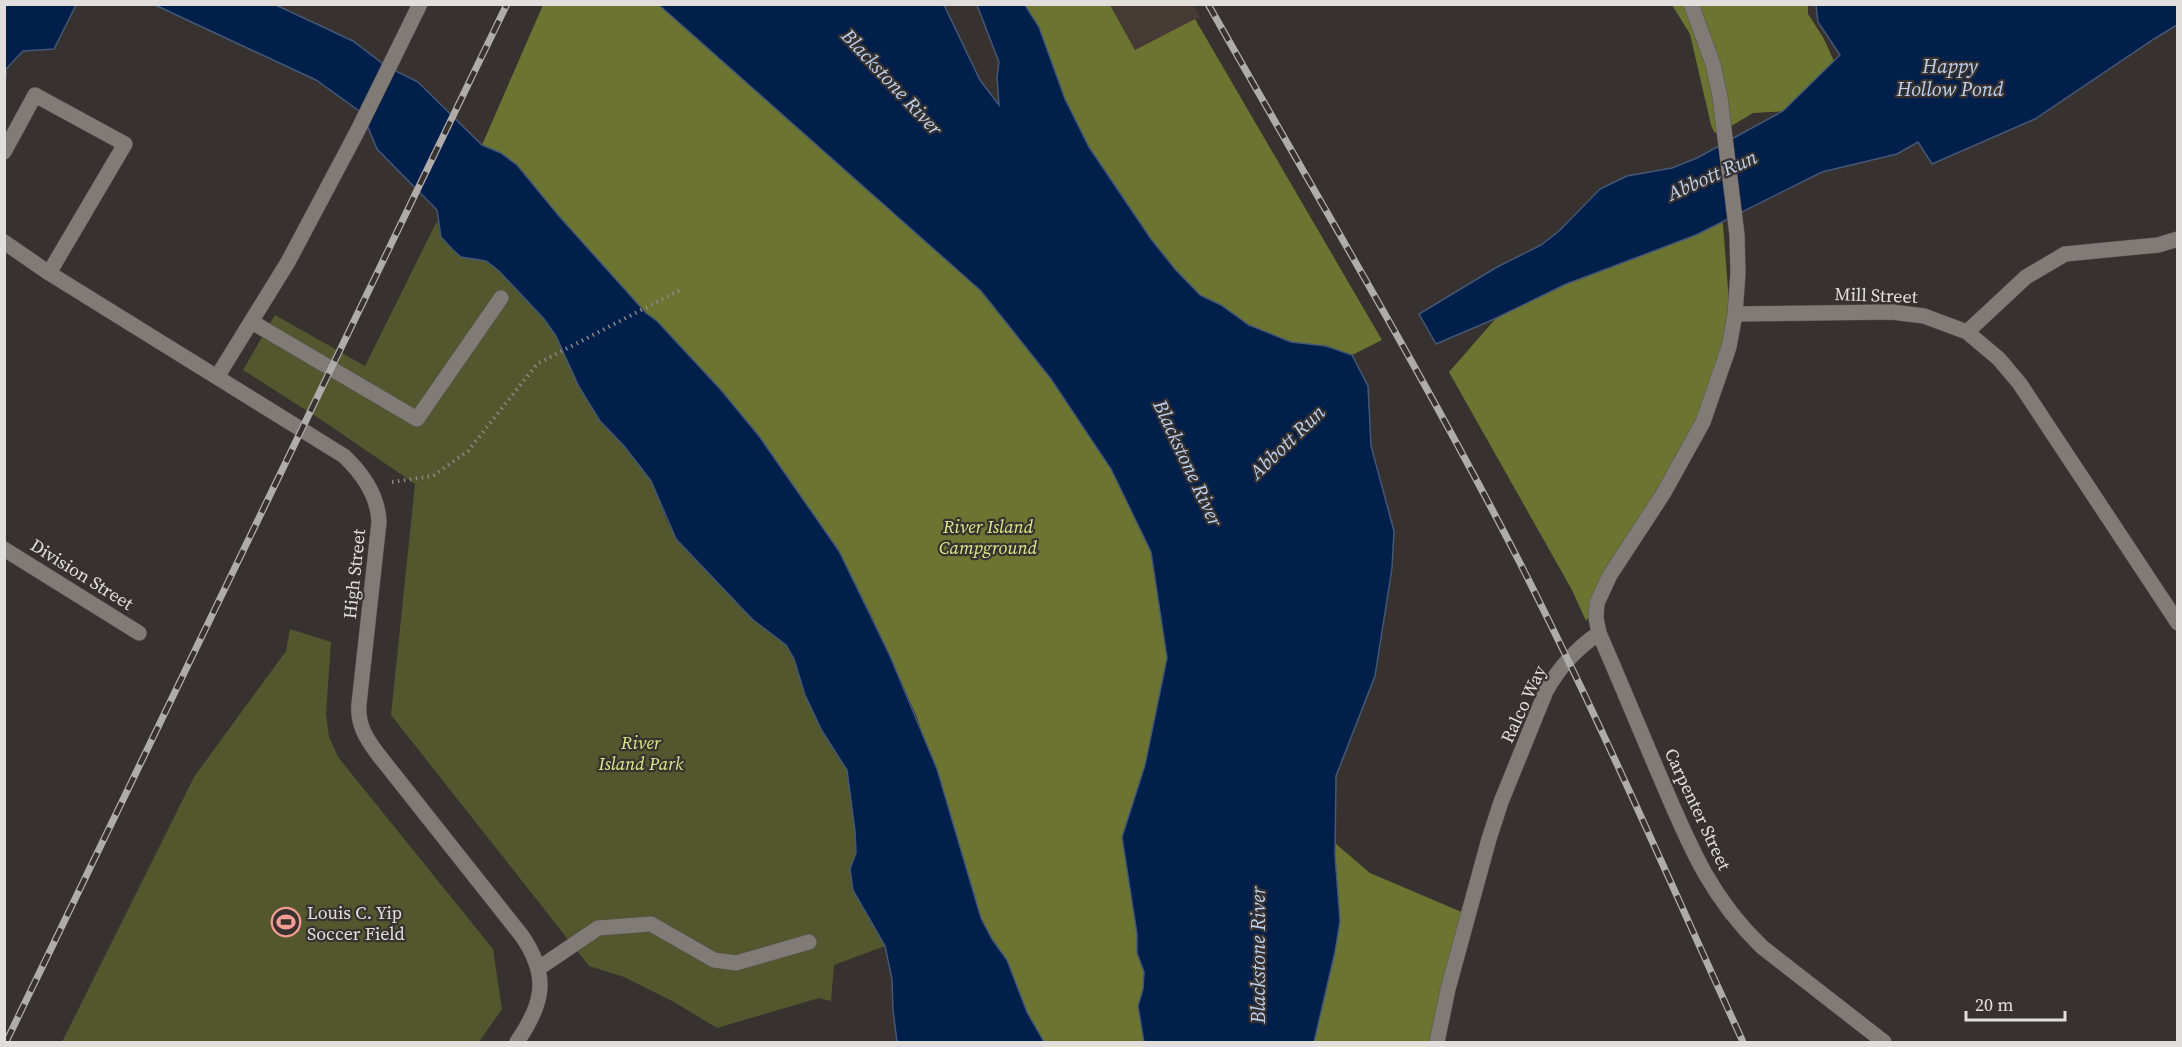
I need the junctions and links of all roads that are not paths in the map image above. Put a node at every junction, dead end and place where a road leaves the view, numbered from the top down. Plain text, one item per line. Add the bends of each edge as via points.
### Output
1 (420, 4) edge
2 (1691, 4) edge
3 (4, 152) edge
4 (2178, 239) edge
5 (4, 242) edge
6 (49, 273) junction
7 (501, 298) dead end
8 (1735, 314) junction
9 (252, 322) junction
10 (1967, 332) junction
11 (217, 377) junction
12 (4, 549) edge
13 (2178, 623) edge
14 (139, 633) dead end
15 (1599, 633) junction
16 (809, 942) dead end
17 (539, 968) junction
18 (517, 1042) edge
19 (1437, 1042) edge
20 (1884, 1042) edge

1 - 9 street via 358,130
2 - 8 street via 1713,64 1720,97 1737,235
3 - 6 street via 35,95 125,144
4 - 10 street via 2157,246 2065,254 2026,278
5 - 6 street, High Street
6 - 11 street, High Street
7 - 9 street via 417,420
8 - 10 street, Mill Street via 1892,312 1924,316
8 - 15 street via 1729,347 1703,422 1597,603
9 - 11 street
10 - 13 street, Mill Street via 1999,359 2020,384
11 - 17 street, High Street via 344,456 371,490 379,522 359,704 361,727 377,753 522,936
12 - 14 street, Division Street
15 - 19 street, Ralco Way via 1568,658 1551,682 1501,802 1478,875
15 - 20 street, Carpenter Street via 1691,849 1725,907 1762,947
16 - 17 street via 736,963 714,960 651,924 598,928
17 - 18 street, High Street via 540,999

